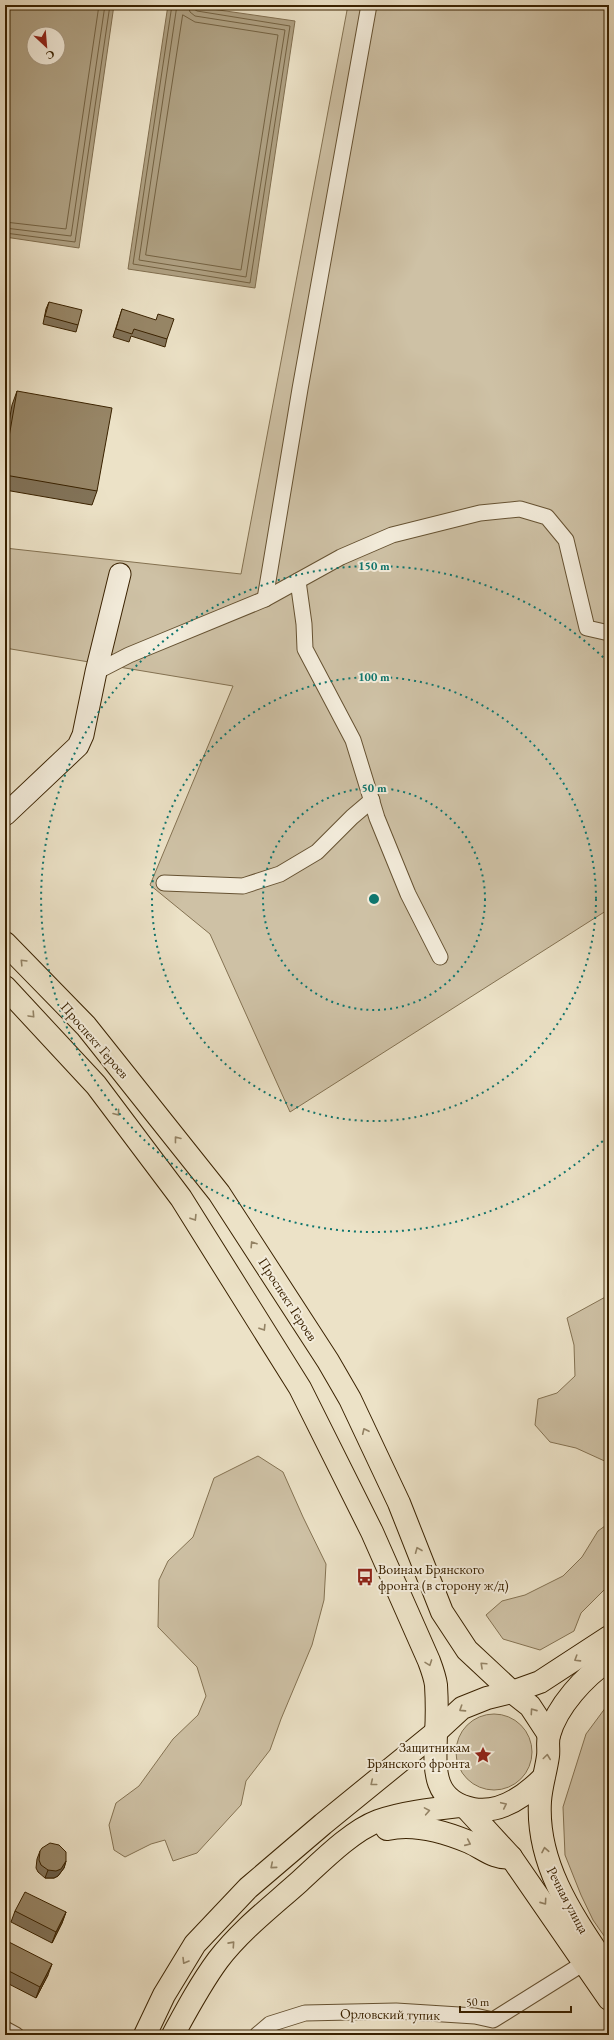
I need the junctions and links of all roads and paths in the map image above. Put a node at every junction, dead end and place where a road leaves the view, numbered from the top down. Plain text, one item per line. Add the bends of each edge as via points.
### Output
1 (369, 5) edge
2 (120, 574) dead end
3 (298, 581) junction
4 (265, 599) junction
5 (609, 633) edge
6 (96, 672) junction
7 (372, 800) junction
8 (5, 814) edge
9 (164, 882) dead end
10 (5, 943) edge
11 (440, 958) dead end
12 (5, 987) edge
13 (609, 1637) edge
14 (609, 1660) edge
15 (512, 1692) junction
16 (436, 1732) junction
17 (549, 1735) junction
18 (543, 1778) junction
19 (463, 1807) junction
20 (511, 1857) junction
21 (316, 1866) junction
22 (584, 1963) junction
23 (609, 1970) edge
24 (609, 1999) edge
25 (5, 2029) edge
26 (16, 2035) edge
27 (145, 2035) edge
28 (173, 2035) edge
29 (257, 2035) edge

1 - 4 street
2 - 6 street
3 - 4 street
3 - 5 street via 341,557 392,535 480,513 520,509 548,517 566,540 586,628
3 - 7 street via 304,624 304,649 353,740
4 - 6 street via 129,655
6 - 8 street via 83,735 78,746
7 - 9 street via 317,852 280,874 243,886
7 - 11 street via 408,894
15 -> 10 main road, Проспект Героев via 466,1650 442,1612 399,1503 350,1399 219,1193 86,1026
12 -> 16 main road, Проспект Героев via 96,1085 181,1198 300,1388 372,1532 429,1661 436,1684
13 -> 15 main road via 540,1682
14 - 17 main road via 580,1686 560,1711
15 -> 16 main road via 462,1708
17 -> 15 main road via 530,1706
16 - 19 main road via 434,1766 437,1782 447,1796
16 -> 27 main road via 248,1888 195,1944 164,1995
18 -> 17 main road
19 -> 18 main road via 482,1810 499,1808 528,1792
23 -> 18 main road, Речная улица via 549,1867 541,1827 540,1802
19 - 20 main road, Речная улица
21 -> 19 main road via 359,1832 377,1822 398,1816
21 -> 20 main road via 329,1863 366,1836 400,1827 452,1836 497,1857
20 -> 22 main road, Речная улица
28 -> 21 main road via 219,1959 245,1930
22 - 24 main road, Речная улица
22 - 29 street, Орловский тупик via 493,2020 475,2016 396,2011 306,2013 270,2024
25 - 26 street

